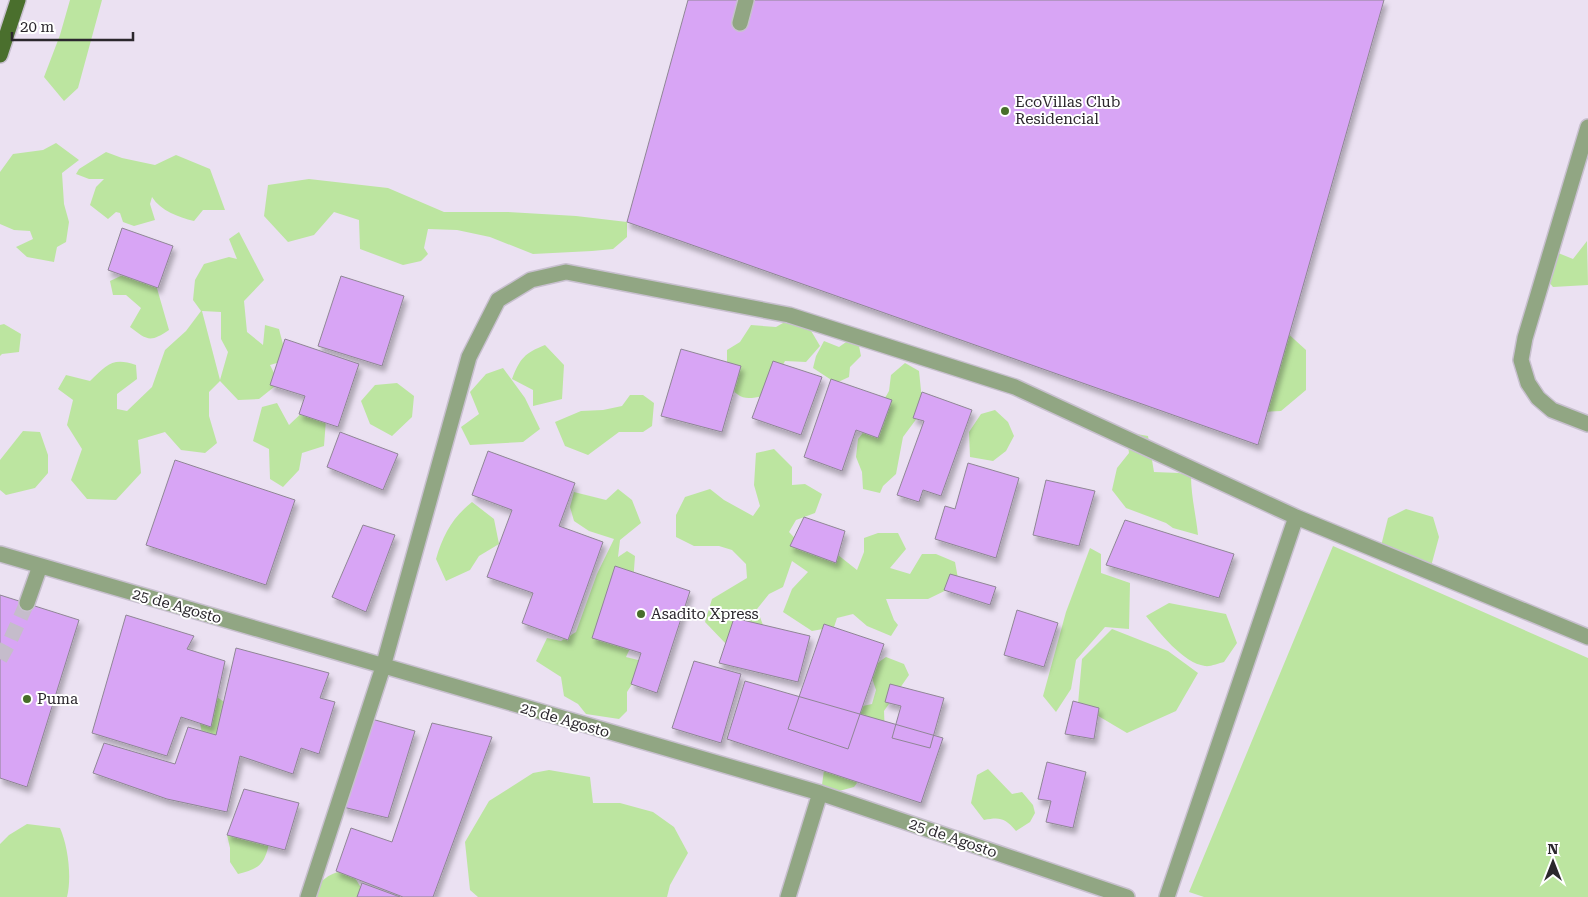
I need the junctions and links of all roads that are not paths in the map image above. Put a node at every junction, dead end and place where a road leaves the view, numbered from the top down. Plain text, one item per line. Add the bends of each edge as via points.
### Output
1 (18, 0) edge
2 (746, 0) edge
3 (740, 23) dead end
4 (0, 55) edge
5 (1588, 127) edge
6 (1588, 424) edge
7 (1296, 517) junction
8 (0, 554) edge
9 (40, 566) junction
10 (28, 603) tunnel mouth
11 (1588, 637) edge
12 (383, 667) junction
13 (820, 793) junction
14 (308, 897) edge
15 (788, 897) edge
16 (1127, 897) edge
17 (1167, 897) edge

1 - 4 main road
2 - 3 street
5 - 6 street via 1521,360 1528,383 1538,398 1552,410
7 - 11 street
7 - 12 street via 1014,387 788,315 566,272 531,280 498,300 469,357
7 - 17 street
8 - 9 street, 25 de Agosto
9 - 10 street
9 - 12 street, 25 de Agosto
12 - 13 street, 25 de Agosto
12 - 14 street
13 - 15 street
13 - 16 street, 25 de Agosto

